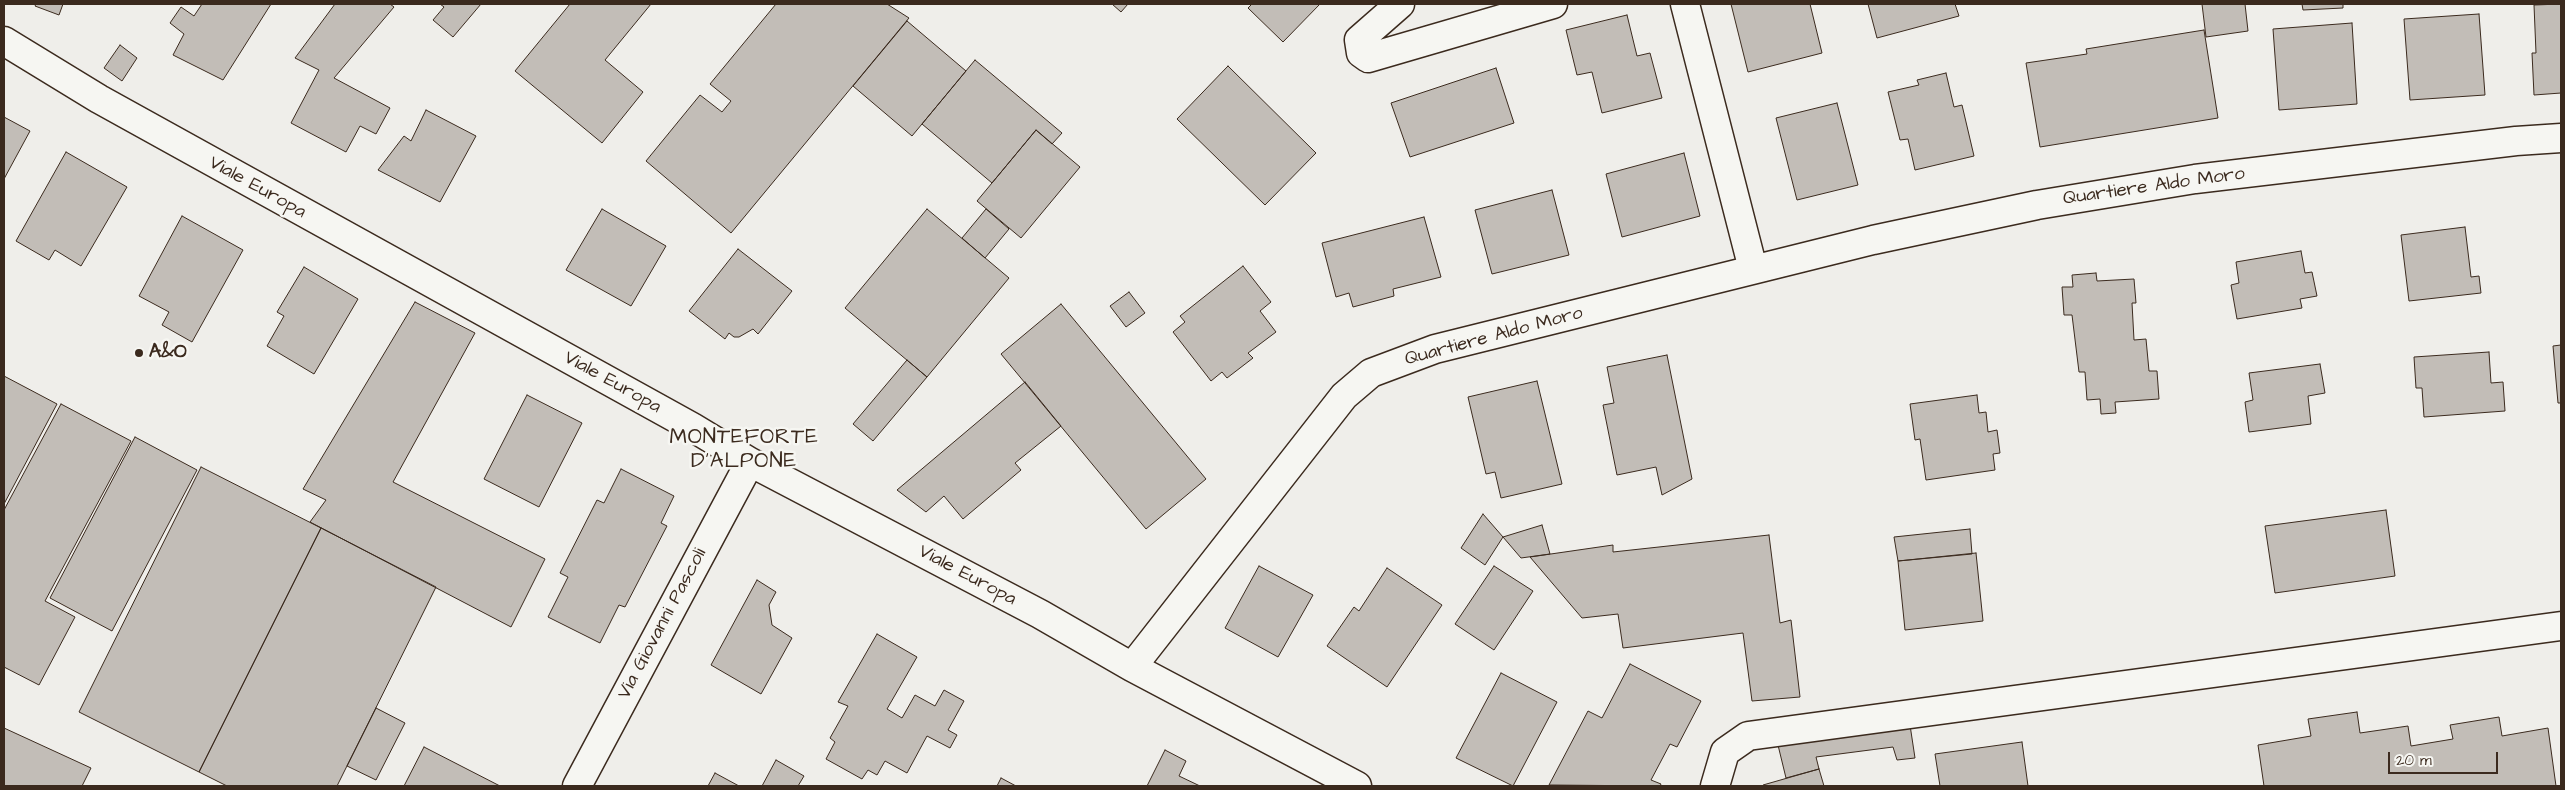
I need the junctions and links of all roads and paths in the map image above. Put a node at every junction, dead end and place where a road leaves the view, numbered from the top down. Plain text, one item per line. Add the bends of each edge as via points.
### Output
1 (1400, 4) edge
2 (1553, 4) edge
3 (1685, 4) edge
4 (4, 41) edge
5 (2561, 138) edge
6 (1753, 269) junction
7 (750, 462) junction
8 (2561, 626) edge
9 (1132, 667) junction
10 (578, 786) edge
11 (1357, 786) edge
12 (1715, 786) edge

1 - 2 street via 1358,40 1362,53 1368,58
3 - 6 street
4 - 7 street, Viale Europa via 108,104
5 - 6 street, Quartiere Aldo Moro via 2196,179 2037,205
6 - 9 street, Quartiere Aldo Moro via 1435,349 1371,373 1344,396
7 - 9 street, Viale Europa via 1040,614
7 - 10 street, Via Giovanni Pascoli
8 - 12 street via 1748,736 1724,752
9 - 11 street, Viale Europa

